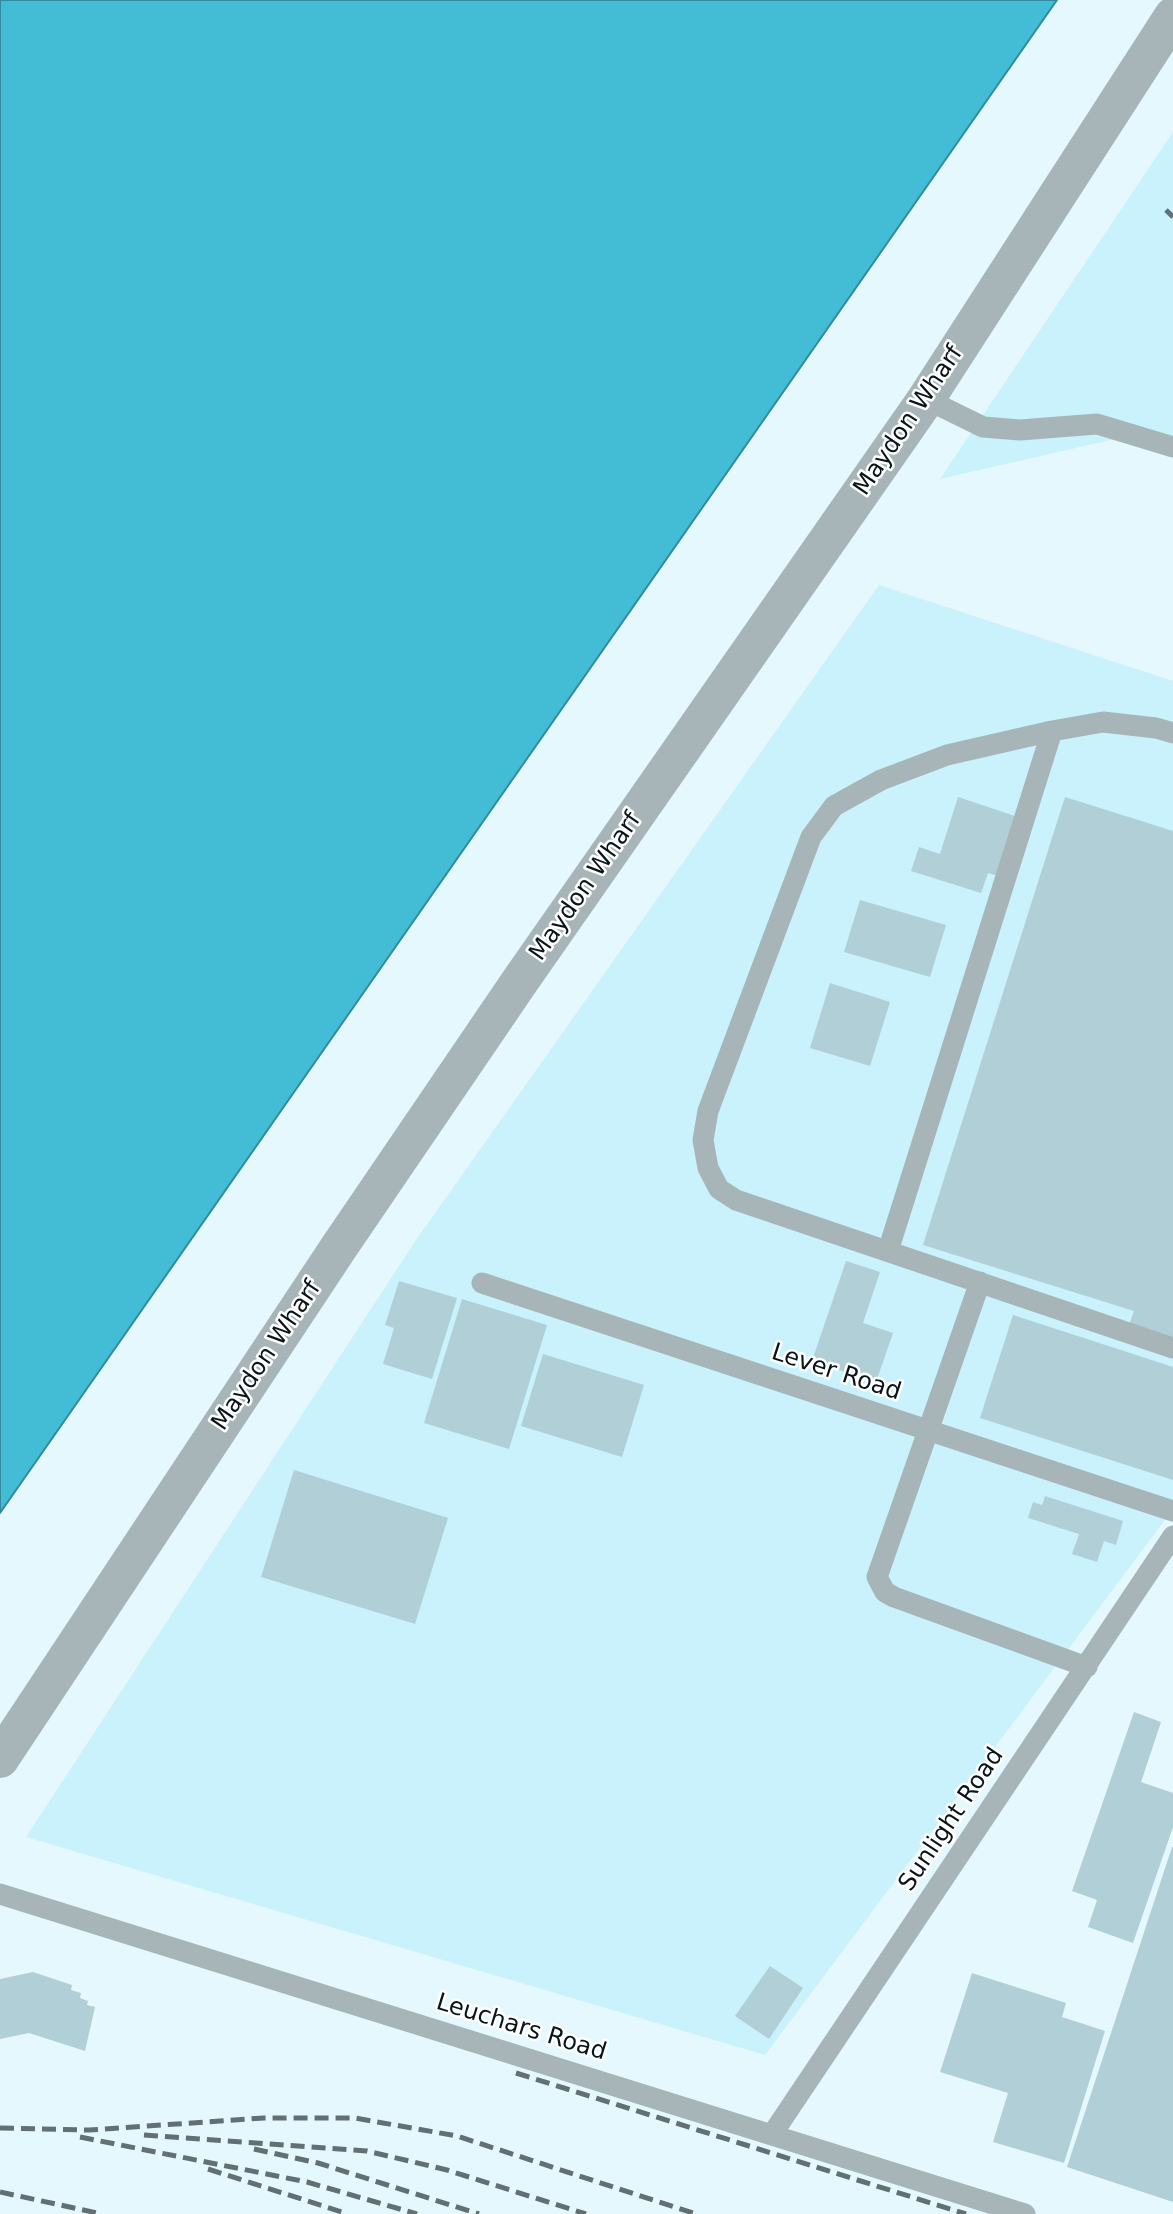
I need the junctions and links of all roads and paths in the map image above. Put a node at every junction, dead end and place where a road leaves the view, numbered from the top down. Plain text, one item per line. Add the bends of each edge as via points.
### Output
1 (1173, 16) edge
2 (926, 399) junction
3 (1173, 447) edge
4 (1052, 731) junction
5 (1173, 733) edge
6 (888, 1251) junction
7 (980, 1282) junction
8 (482, 1283) dead end
9 (1173, 1348) edge
10 (930, 1432) junction
11 (1173, 1511) edge
12 (1173, 1536) edge
13 (1087, 1667) junction
14 (0, 1759) edge
15 (0, 1894) edge
16 (773, 2133) junction
17 (1025, 2214) edge

1 - 2 street, Maydon Wharf
2 - 3 lane via 984,427 1020,430 1097,424
2 - 14 street, Maydon Wharf via 512,993
4 - 5 lane via 1103,722
4 - 6 lane
4 - 6 lane via 947,755 881,780 834,806 811,837 708,1111 704,1140 708,1168 719,1189 736,1200
6 - 7 lane
7 - 9 lane
7 - 10 lane
8 - 10 lane, Lever Road
10 - 11 lane, Lever Road
10 - 13 lane via 877,1577 880,1586 894,1597
12 - 13 lane, Sunlight Road
13 - 16 lane, Sunlight Road
15 - 16 lane, Leuchars Road
16 - 17 lane, Leuchars Road

